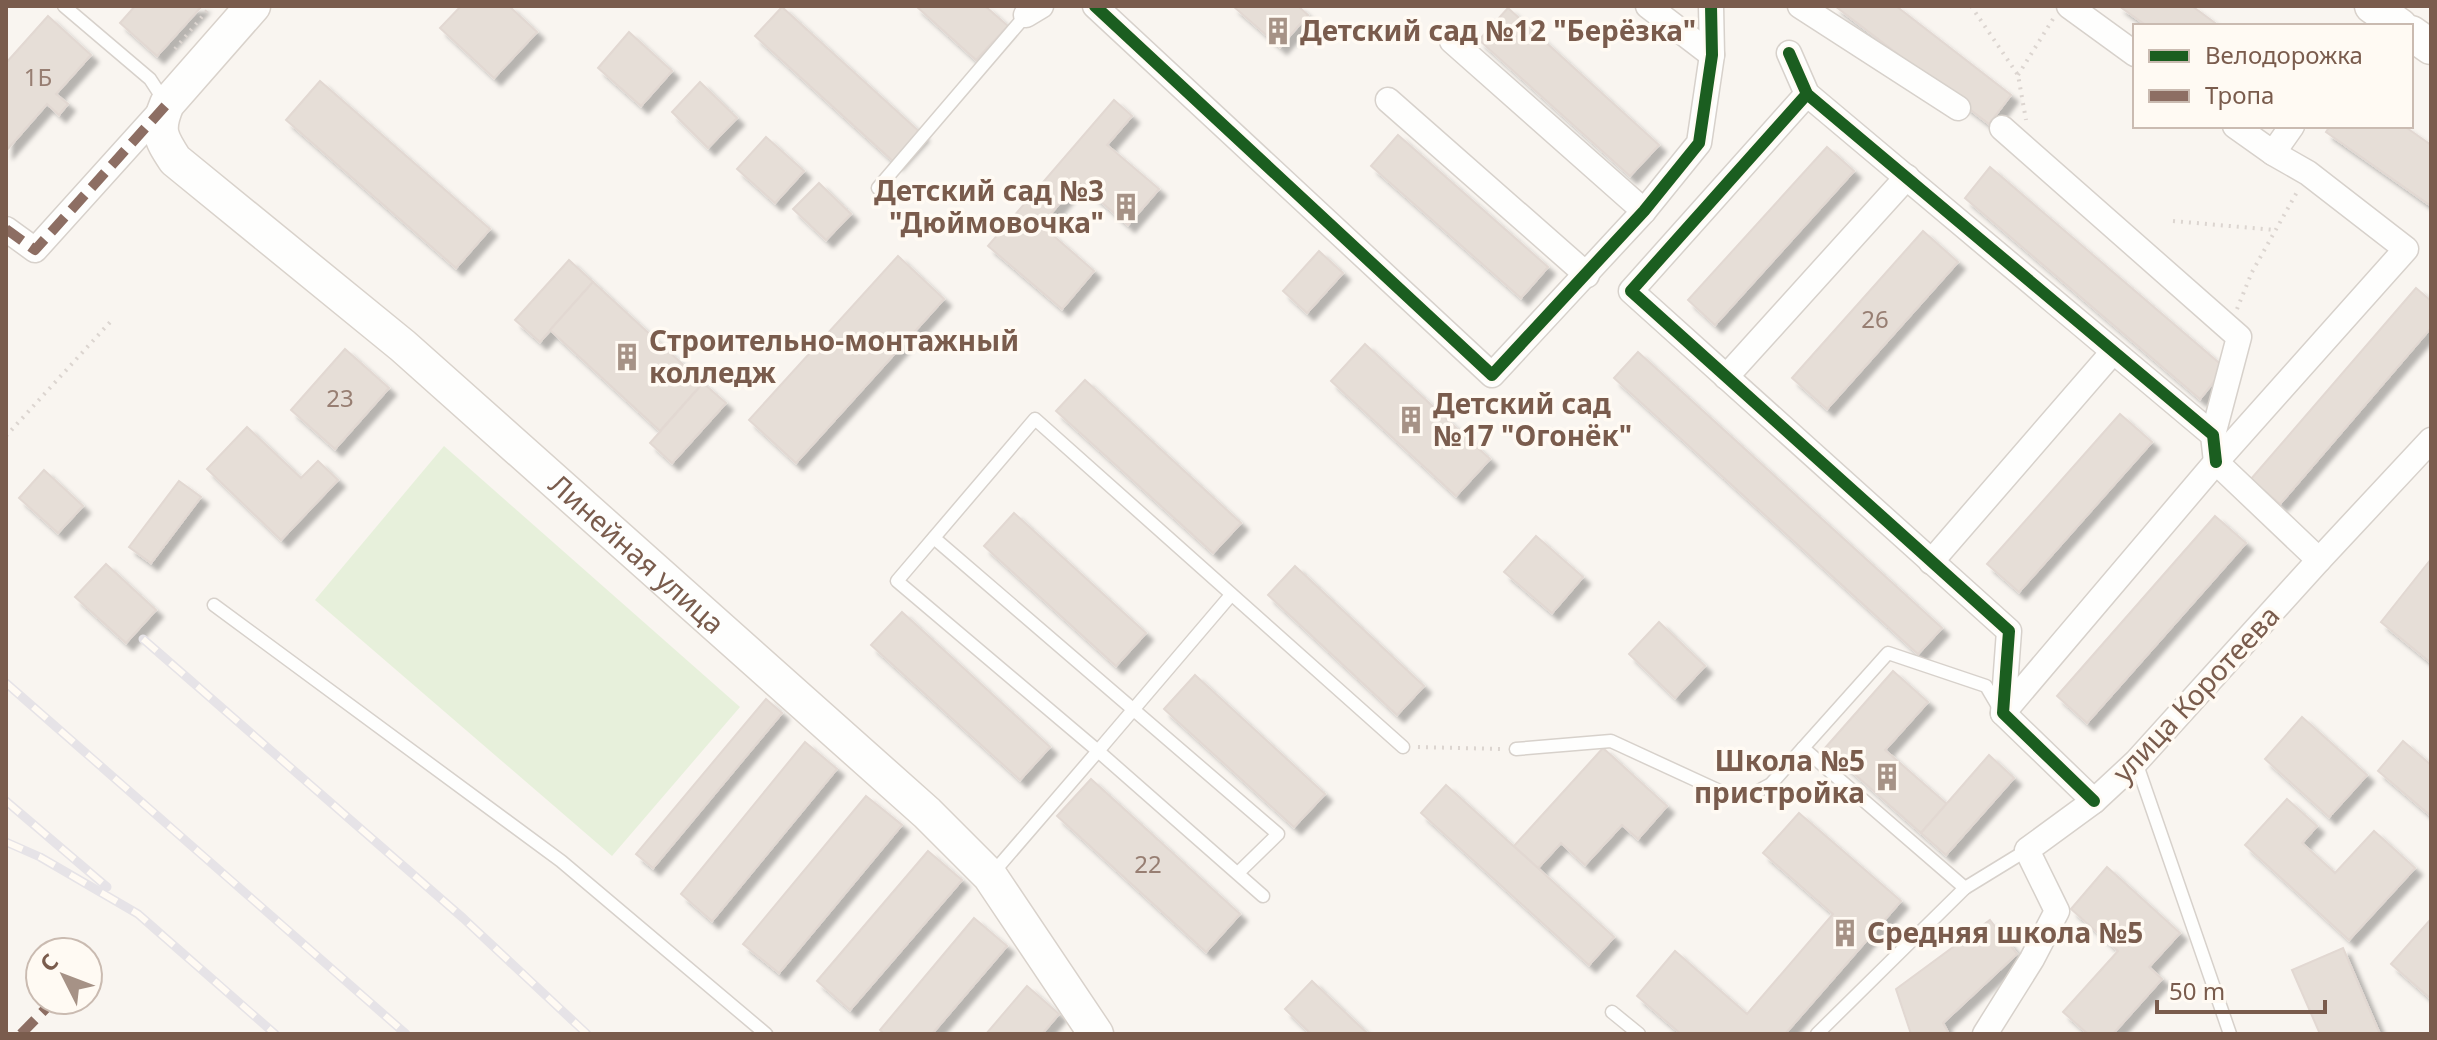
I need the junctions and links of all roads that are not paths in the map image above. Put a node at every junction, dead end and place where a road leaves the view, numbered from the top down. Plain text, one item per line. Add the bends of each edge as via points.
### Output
1 (64, 6) edge
2 (253, 6) edge
3 (1095, 6) edge
4 (1648, 6) edge
5 (1711, 6) edge
6 (1800, 6) edge
7 (1029, 9) edge
8 (2061, 12) edge
9 (2413, 34) edge
10 (1452, 41) dead end
11 (2431, 47) edge
12 (1789, 53) dead end
13 (2133, 53) edge
14 (1712, 55) junction
15 (158, 91) junction
16 (1807, 94) junction
17 (1388, 100) dead end
18 (1958, 108) dead end
19 (2002, 128) dead end
20 (2238, 128) edge
21 (2291, 128) edge
22 (2273, 153) junction
23 (1907, 177) junction
24 (878, 188) dead end
25 (1644, 211) junction
26 (6, 229) edge
27 (1587, 275) junction
28 (2112, 353) junction
29 (1726, 377) junction
30 (2213, 435) junction
31 (2431, 440) edge
32 (2216, 462) junction
33 (934, 538) junction
34 (2319, 560) junction
35 (1931, 562) junction
36 (1231, 595) junction
37 (214, 605) dead end
38 (1133, 709) junction
39 (2003, 713) junction
40 (1403, 747) road end
41 (1803, 748) junction
42 (1516, 749) road end
43 (1098, 751) junction
44 (2136, 762) junction
45 (2094, 801) junction
46 (2027, 850) junction
47 (1238, 873) junction
48 (990, 876) junction
49 (1965, 888) junction
50 (1263, 896) dead end
51 (1612, 1012) dead end
52 (766, 1034) edge
53 (1096, 1034) edge
54 (1639, 1034) edge
55 (1817, 1034) edge
56 (1985, 1034) edge
57 (2230, 1034) edge

1 - 15 lane
2 - 15 main road
3 - 27 street via 1492,375
4 - 14 street
5 - 14 street
6 - 18 street
7 - 24 lane
8 - 13 street
9 - 11 main road
10 - 25 street
12 - 16 street
14 - 25 street via 1699,143
15 - 26 street via 35,250
15 - 48 main road, Линейная улица via 164,143 175,160 403,346 927,813
16 - 23 street
16 - 29 street via 1631,291
17 - 27 street
19 - 30 street via 2239,337
20 - 22 street
21 - 22 street
22 - 32 street via 2308,173 2406,249
23 - 28 street
23 - 29 street
25 - 27 street
28 - 30 street
28 - 35 street
29 - 35 street
30 - 32 street
31 - 34 street, улица Коротеева
32 - 34 street
32 - 39 street
33 - 36 lane via 1035,419
33 - 38 lane
33 - 43 lane via 897,581
34 - 44 street, улица Коротеева
35 - 39 street via 2009,631
36 - 38 lane
36 - 40 lane
37 - 52 lane via 561,861
38 - 43 lane
38 - 47 lane via 1278,834
39 - 41 lane via 1986,686 1888,653
39 - 45 street
41 - 42 lane via 1771,784 1749,796 1726,794 1611,741
41 - 49 lane
43 - 47 lane
43 - 48 lane
44 - 45 street, улица Коротеева
44 - 57 lane
45 - 46 street, улица Коротеева
46 - 49 lane
46 - 56 street via 2057,911
47 - 50 lane
48 - 53 main road, Линейная улица
49 - 55 lane
51 - 54 lane

